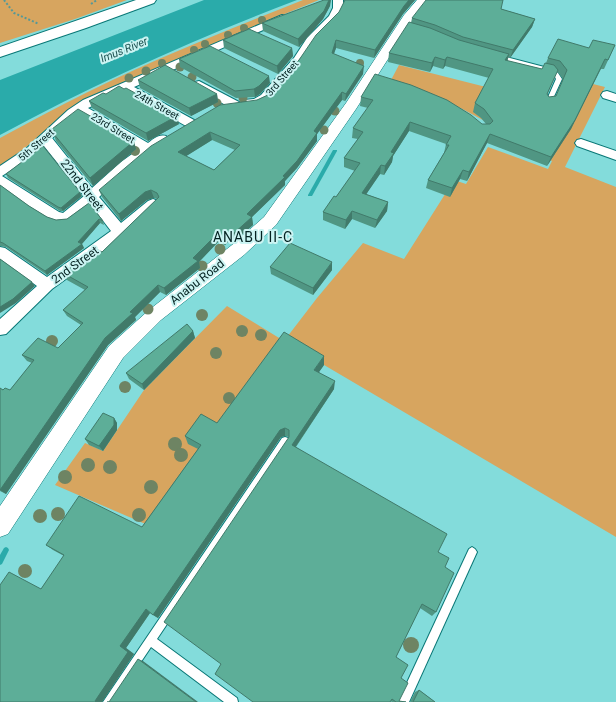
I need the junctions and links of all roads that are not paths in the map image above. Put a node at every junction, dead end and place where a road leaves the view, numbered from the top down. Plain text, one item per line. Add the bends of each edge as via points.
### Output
1 (149, 0) edge
2 (333, 0) edge
3 (423, 0) edge
4 (292, 14) edge
5 (250, 32) junction
6 (263, 37) edge
7 (210, 48) junction
8 (0, 52) edge
9 (488, 54) edge
10 (224, 55) edge
11 (168, 67) junction
12 (124, 86) junction
13 (235, 104) junction
14 (548, 104) edge
15 (79, 108) junction
16 (217, 108) edge
17 (202, 116) edge
18 (190, 123) junction
19 (45, 138) junction
20 (581, 143) dead end
21 (148, 149) junction
22 (616, 156) edge
23 (0, 172) edge
24 (0, 180) edge
25 (91, 196) junction
26 (153, 204) edge
27 (120, 232) junction
28 (0, 252) edge
29 (47, 285) junction
30 (1, 325) edge
31 (285, 441) edge
32 (1, 523) edge
33 (472, 552) dead end
34 (150, 640) junction
35 (108, 702) edge
36 (233, 702) edge
37 (403, 702) edge

1 - 8 main road
2 - 13 street, 3rd Street via 337,12 298,53 261,100
3 - 32 street, Anabu Road via 378,79 270,221 238,250 155,315 116,352
4 - 5 street, 5th Street
5 - 6 street
5 - 7 street, 5th Street
7 - 10 street
7 - 11 street, 5th Street
9 - 14 lane via 556,74 558,79
11 - 12 street, 5th Street
11 - 13 street
12 - 15 street, 5th Street
12 - 18 street, 24th Street
13 - 16 street, 3rd Street
15 - 19 street, 5th Street
15 - 21 street, 23rd Street
17 - 18 street
18 - 21 street
19 - 23 street, 5th Street via 14,164
19 - 25 street, 22nd Street
20 - 22 street
21 - 25 street
24 - 25 street via 56,217 64,218 70,215
25 - 27 street, 22nd Street
26 - 27 street, 2nd Street
27 - 29 street, 2nd Street
28 - 29 street
29 - 30 street, 2nd Street
31 - 34 lane
33 - 37 lane
34 - 35 lane
34 - 36 lane

